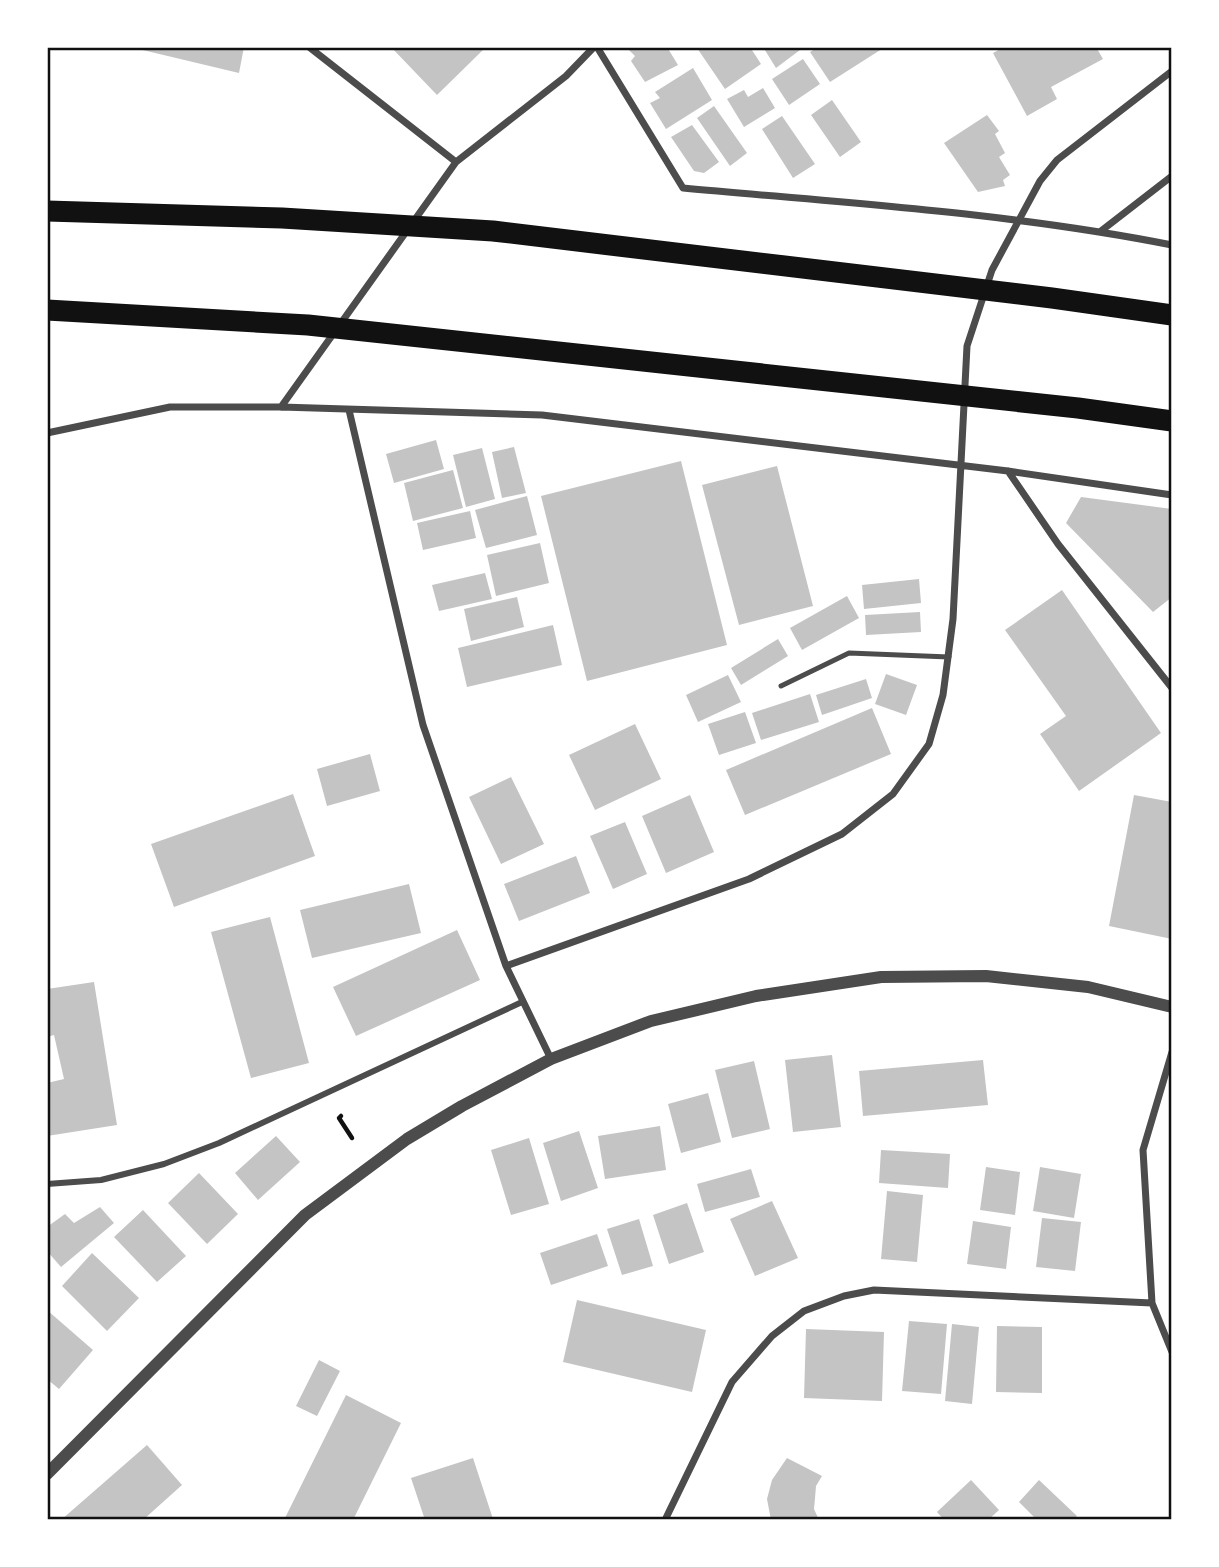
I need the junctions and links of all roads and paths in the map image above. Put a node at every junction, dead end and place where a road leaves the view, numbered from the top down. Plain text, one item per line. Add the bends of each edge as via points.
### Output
1 (309, 47) edge
2 (595, 47) edge
3 (1172, 71) edge
4 (456, 162) junction
5 (1172, 176) edge
6 (47, 211) edge
7 (1017, 219) junction
8 (1101, 231) junction
9 (1172, 245) edge
10 (53, 311) edge
11 (1172, 315) edge
12 (281, 407) junction
13 (349, 410) junction
14 (1172, 421) edge
15 (47, 433) edge
16 (960, 467) junction
17 (1008, 471) junction
18 (1172, 495) edge
19 (949, 657) junction
20 (781, 686) dead end
21 (1172, 688) edge
22 (506, 966) junction
23 (522, 1002) junction
24 (1172, 1007) edge
25 (1172, 1052) edge
26 (551, 1059) junction
27 (346, 1113) dead end
28 (352, 1138) dead end
29 (47, 1184) edge
30 (1152, 1303) junction
31 (1172, 1352) edge
32 (47, 1474) edge
33 (665, 1520) edge

1 - 4 street
2 - 4 street via 566,76
2 - 7 street via 683,188
3 - 7 street via 1057,160
4 - 12 street
5 - 8 street
6 - 11 highway via 282,218 493,231
7 - 8 street
7 - 16 street via 992,270 967,346
8 - 9 street
10 - 14 highway via 308,325
12 - 13 street
12 - 15 street via 170,407
13 - 16 street via 542,415
13 - 22 street via 423,725
16 - 17 street
16 - 19 street
17 - 18 street
17 - 21 street via 1058,544
19 - 20 lane via 849,653
19 - 22 street via 929,744 893,794 842,834 749,879
22 - 23 street
23 - 26 street
23 - 29 street via 175,1160 101,1180
24 - 26 street via 1088,987 998,977 881,977 756,996 651,1021
25 - 30 street via 1143,1150
26 - 32 street via 407,1139 304,1215
27 - 28 path via 339,1118
30 - 31 street
30 - 33 street via 874,1290 804,1311 772,1336 733,1382

